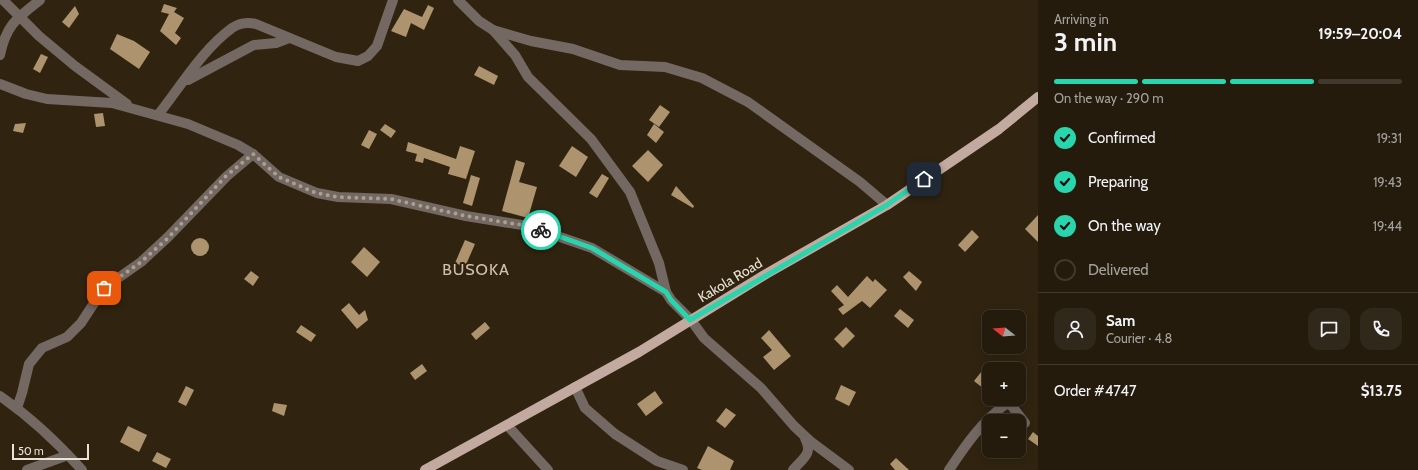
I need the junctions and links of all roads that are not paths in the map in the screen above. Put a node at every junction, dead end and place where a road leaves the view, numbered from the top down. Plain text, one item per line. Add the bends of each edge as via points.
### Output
1 (3, 0) edge
2 (40, 0) edge
3 (393, 0) edge
4 (458, 0) edge
5 (19, 16) junction
6 (493, 30) junction
7 (290, 38) junction
8 (0, 55) edge
9 (184, 82) junction
10 (0, 84) edge
11 (1038, 97) edge
12 (131, 107) junction
13 (158, 115) junction
14 (253, 154) junction
15 (887, 205) junction
16 (666, 292) junction
17 (690, 320) junction
18 (575, 387) junction
19 (0, 396) edge
20 (17, 408) junction
21 (994, 414) edge
22 (1018, 414) edge
23 (507, 425) junction
24 (982, 427) edge
25 (804, 436) junction
26 (68, 454) junction
27 (27, 470) edge
28 (82, 470) edge
29 (425, 470) edge
30 (548, 470) edge
31 (683, 470) edge
32 (793, 470) edge
33 (849, 470) edge
34 (949, 470) edge

1 - 5 street
2 - 5 street
3 - 7 street via 376,46 362,60 353,61 336,57
4 - 6 street via 479,21
5 - 8 street via 8,29
5 - 12 street via 75,66
6 - 15 street via 573,49 620,65 665,67 702,78 759,110 860,182
6 - 16 street via 528,77 591,139 630,192 659,263
7 - 9 street via 276,43 254,45
7 - 9 street via 251,23 244,23 233,28 207,52
9 - 13 street
10 - 12 street via 47,99 98,101
11 - 15 main road, Kakola Road via 999,129
12 - 13 street
13 - 14 street via 227,139
14 - 16 street via 279,177 316,193 338,197 391,199 466,216 528,226 581,242
14 - 20 street via 226,176 168,238 141,262 104,288 67,337 42,348 29,364
15 - 17 main road, Kakola Road
16 - 17 street
17 - 18 main road, Kakola Road
17 - 25 street via 704,338 761,388
18 - 23 main road, Kakola Road
18 - 31 street via 585,408 615,434 657,461
19 - 20 street
20 - 26 street
21 - 22 street via 1006,404 1011,405
23 - 29 main road, Kakola Road
23 - 30 street
24 - 34 street via 966,444
25 - 32 street via 809,449
25 - 33 street
26 - 27 street
26 - 28 street

